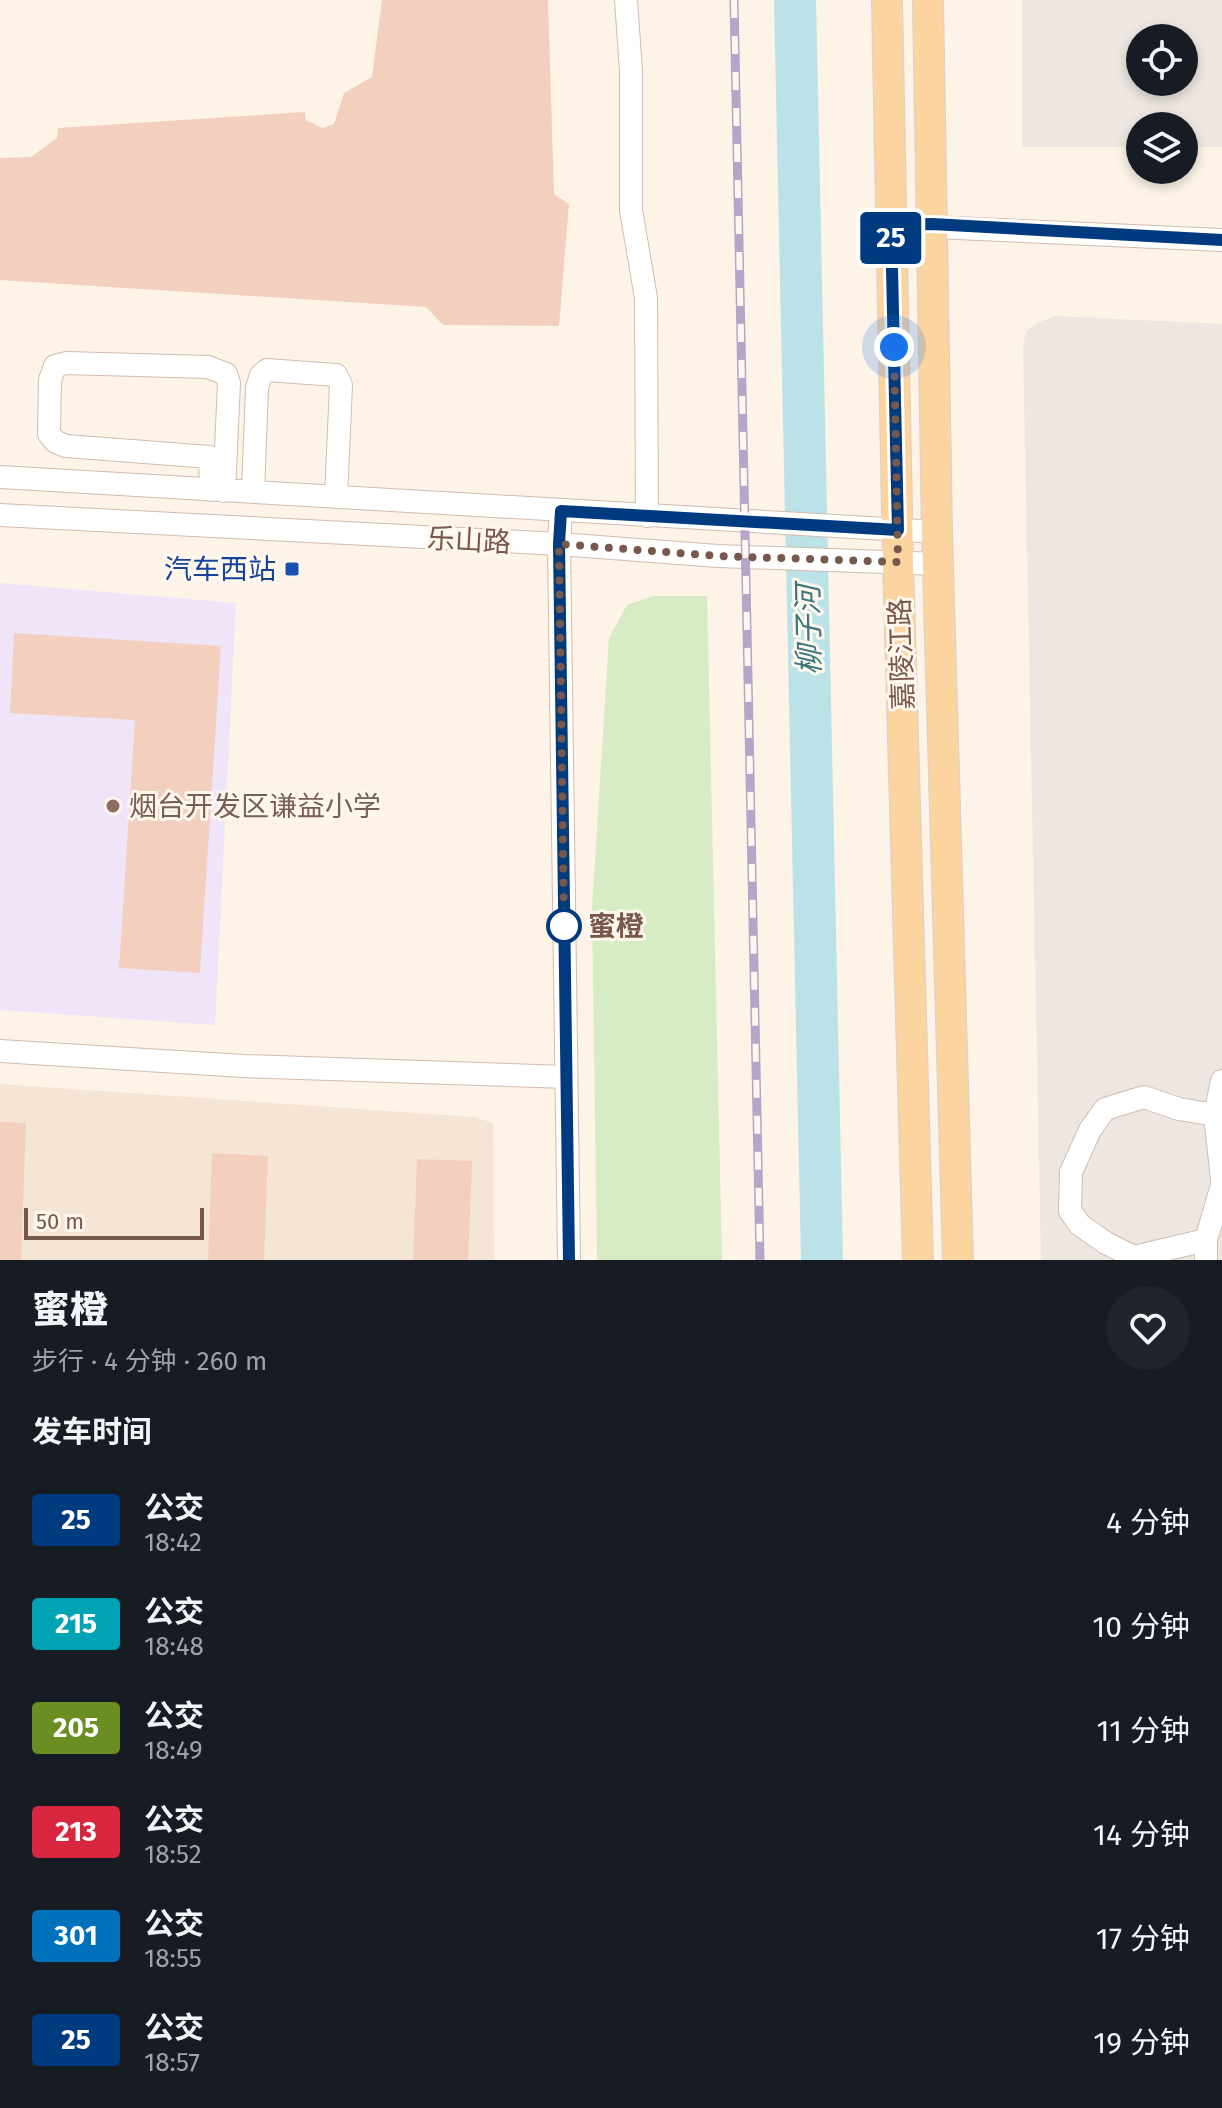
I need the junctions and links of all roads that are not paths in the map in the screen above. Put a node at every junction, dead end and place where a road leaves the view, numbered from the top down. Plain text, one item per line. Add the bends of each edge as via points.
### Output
1 (626, 0) edge
2 (887, 0) edge
3 (928, 0) edge
4 (932, 224) junction
5 (891, 225) junction
6 (1222, 240) edge
7 (0, 477) edge
8 (217, 490) junction
9 (253, 492) junction
10 (336, 497) junction
11 (561, 511) junction
12 (0, 515) edge
13 (647, 516) junction
14 (898, 530) junction
15 (937, 532) junction
16 (559, 544) junction
17 (898, 562) junction
18 (939, 564) junction
19 (0, 1051) edge
20 (566, 1077) junction
21 (1222, 1081) edge
22 (1215, 1115) junction
23 (1222, 1179) edge
24 (1222, 1185) edge
25 (1206, 1250) edge
26 (569, 1260) edge
27 (918, 1260) edge
28 (958, 1260) edge

1 - 13 street via 631,210 646,298
2 - 5 main road, 嘉陵江路
3 - 4 main road, 嘉陵江路
4 - 5 street
4 - 6 street
4 - 15 main road, 嘉陵江路
5 - 14 main road, 嘉陵江路
7 - 8 street, 乐山路
8 - 8 street via 226,374 208,367 55,366 49,434 56,442 210,457
8 - 9 street, 乐山路
9 - 10 street, 乐山路
9 - 10 street via 261,375 267,370 323,373 336,375 341,385
10 - 11 street, 乐山路
11 - 13 street, 乐山路
11 - 16 street
12 - 16 street, 乐山路
13 - 14 street, 乐山路
14 - 15 street, 乐山路
14 - 17 main road, 嘉陵江路
15 - 18 main road, 嘉陵江路
16 - 17 street, 乐山路
16 - 20 street
17 - 18 street, 乐山路
17 - 27 main road, 嘉陵江路
18 - 28 main road, 嘉陵江路
19 - 20 street
20 - 26 street
21 - 22 street
22 - 23 street
22 - 25 street via 1144,1097 1105,1109 1071,1172 1070,1211 1106,1243 1134,1257
24 - 25 street

